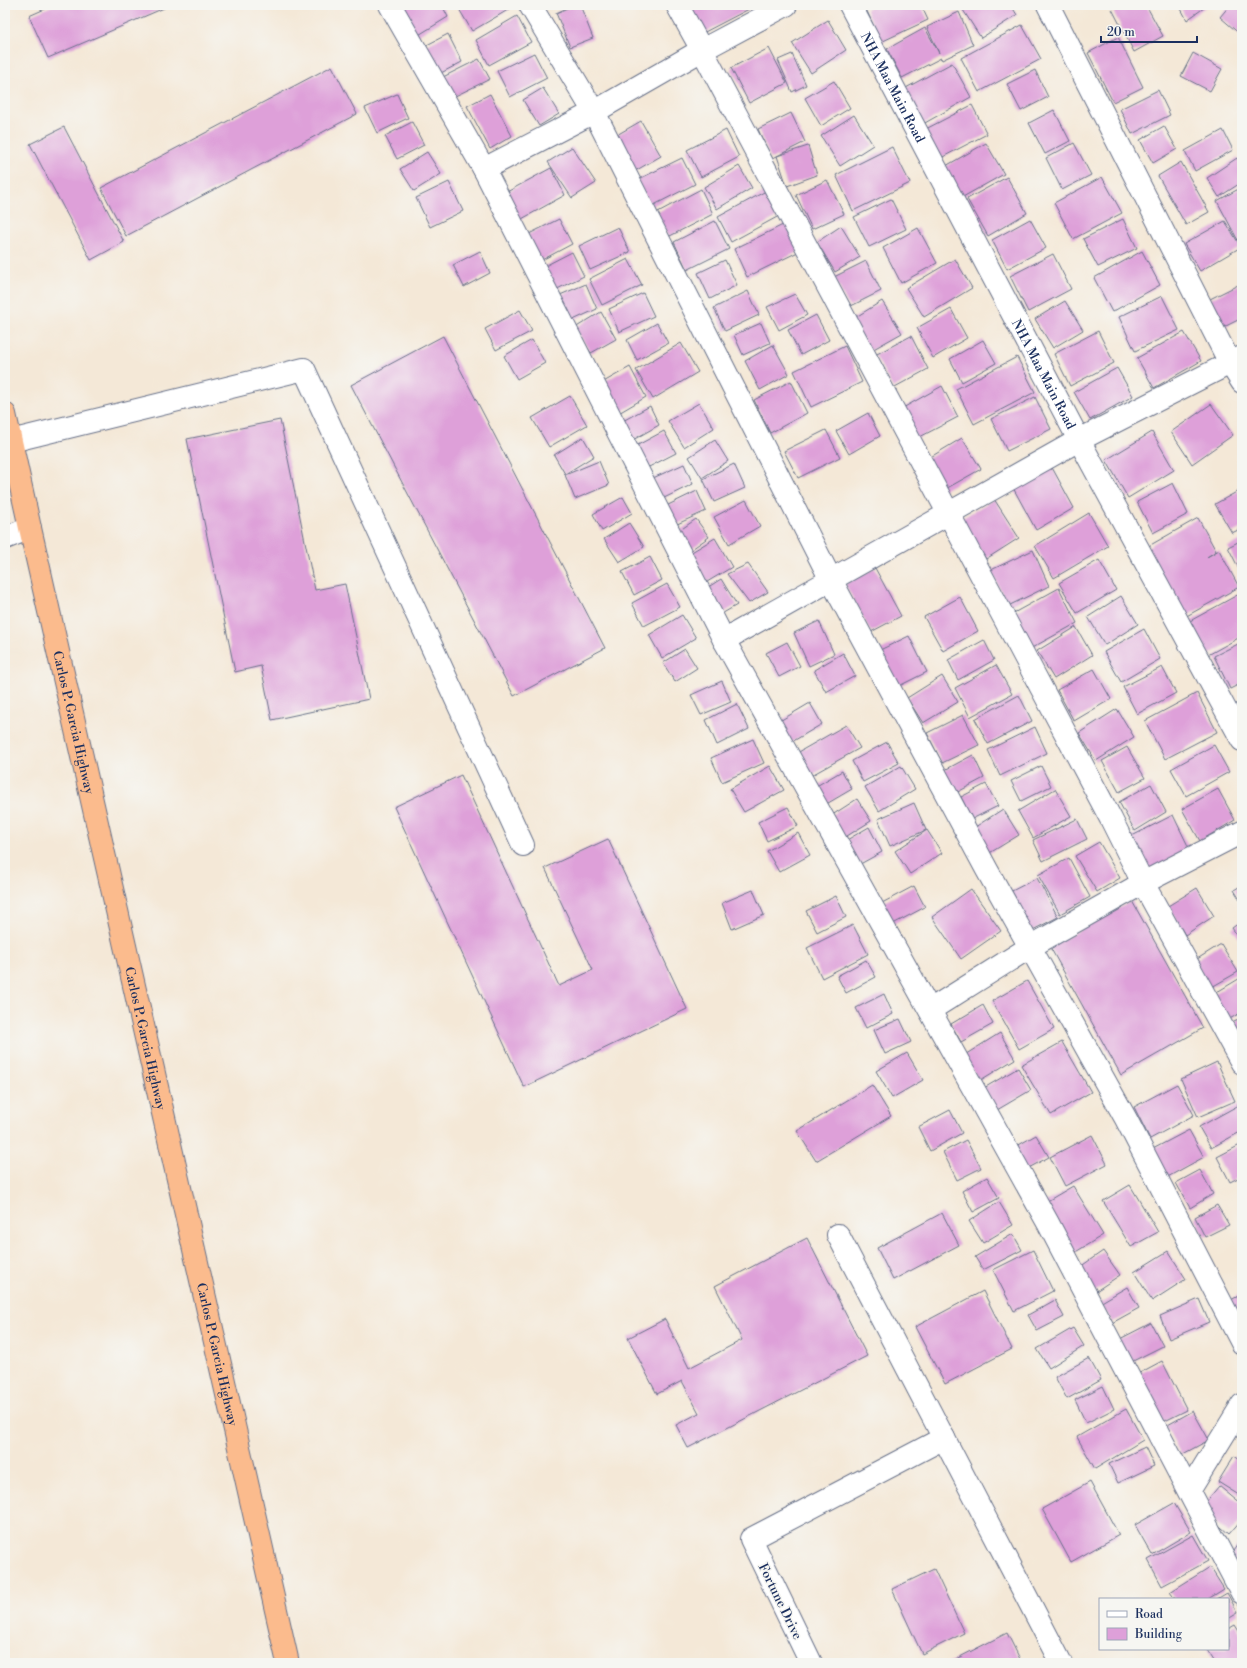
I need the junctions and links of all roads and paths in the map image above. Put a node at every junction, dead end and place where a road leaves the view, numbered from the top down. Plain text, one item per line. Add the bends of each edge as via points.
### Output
1 (390, 5) edge
2 (530, 5) edge
3 (677, 5) edge
4 (786, 5) edge
5 (850, 5) edge
6 (1048, 5) edge
7 (702, 50) junction
8 (594, 112) junction
9 (484, 170) junction
10 (1236, 360) edge
11 (1242, 382) edge
12 (5, 414) edge
13 (1079, 440) junction
14 (11, 441) junction
15 (948, 515) junction
16 (30, 528) junction
17 (5, 538) edge
18 (831, 580) junction
19 (724, 640) junction
20 (1242, 740) edge
21 (1242, 832) edge
22 (524, 845) dead end
23 (1143, 883) junction
24 (1030, 947) junction
25 (930, 1010) junction
26 (1242, 1063) edge
27 (838, 1236) dead end
28 (1242, 1343) edge
29 (1242, 1405) edge
30 (944, 1438) junction
31 (1189, 1491) junction
32 (1242, 1593) edge
33 (288, 1663) edge
34 (811, 1663) edge
35 (1061, 1663) edge

1 - 9 street
2 - 8 street
3 - 7 street
4 - 7 street
5 - 13 street, NHA Maa Main Road
6 - 10 street
7 - 8 street
7 - 15 street
8 - 9 street
8 - 18 street
9 - 19 street
10 - 11 street
10 - 13 street
12 - 14 highway, Carlos P. Garcia Highway
13 - 15 street
13 - 20 street, NHA Maa Main Road
14 - 16 highway, Carlos P. Garcia Highway
14 - 22 street via 304,369
15 - 18 street
15 - 23 street
16 - 17 street
16 - 33 highway, Carlos P. Garcia Highway
18 - 19 street
18 - 24 street
19 - 25 street
21 - 23 street
23 - 24 street
23 - 26 street
24 - 25 street
24 - 28 street via 1126,1119
25 - 31 street via 1048,1223
27 - 30 street
29 - 31 street
30 - 34 street, Fortune Drive via 751,1539
30 - 35 street
31 - 32 street

